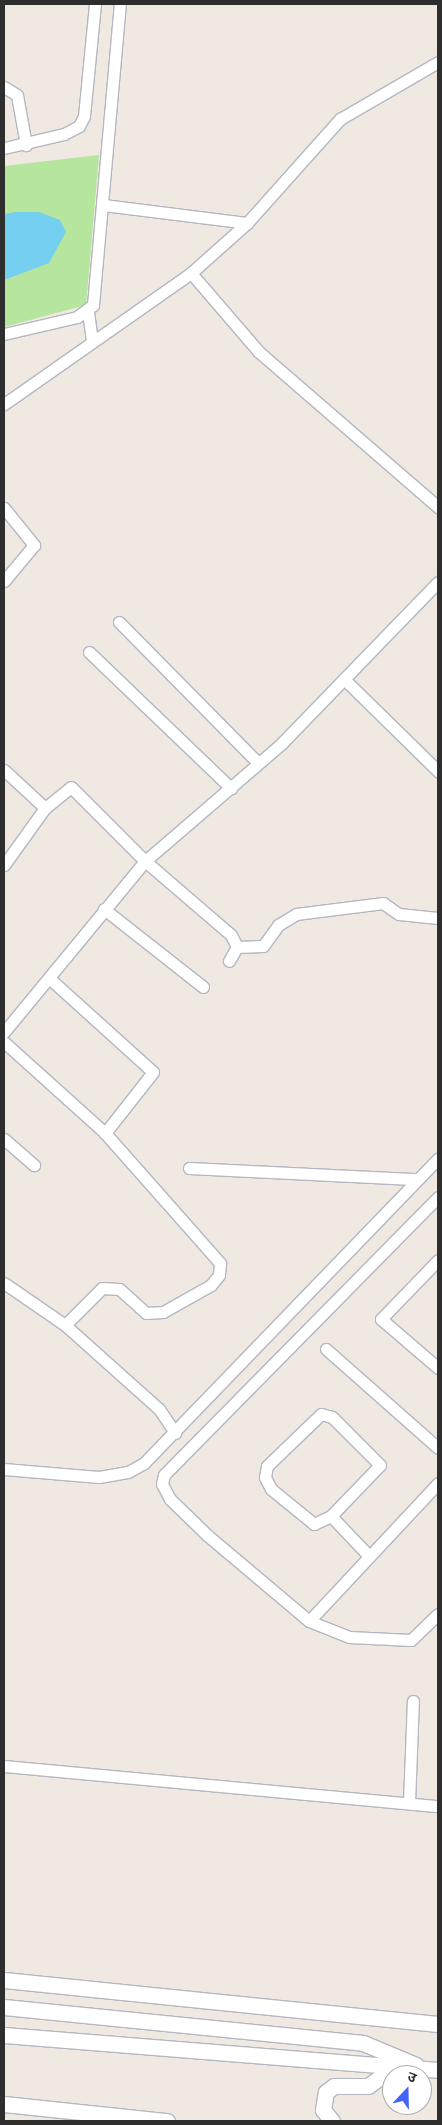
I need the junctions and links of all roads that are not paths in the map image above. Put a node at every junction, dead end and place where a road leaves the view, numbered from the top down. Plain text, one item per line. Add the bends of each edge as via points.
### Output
1 (95, 4) edge
2 (120, 4) edge
3 (438, 62) edge
4 (4, 87) edge
5 (26, 145) junction
6 (4, 148) edge
7 (103, 205) junction
8 (247, 223) junction
9 (191, 273) junction
10 (88, 312) junction
11 (4, 334) edge
12 (92, 342) junction
13 (4, 404) edge
14 (438, 507) edge
15 (4, 508) edge
16 (4, 581) edge
17 (438, 582) edge
18 (119, 622) dead end
19 (89, 652) dead end
20 (344, 679) junction
21 (258, 764) junction
22 (4, 770) edge
23 (438, 771) edge
24 (231, 788) junction
25 (45, 808) junction
26 (145, 861) junction
27 (4, 865) edge
28 (104, 909) junction
29 (438, 918) edge
30 (237, 947) junction
31 (229, 961) dead end
32 (49, 978) junction
33 (203, 987) dead end
34 (4, 1032) edge
35 (4, 1042) edge
36 (105, 1133) junction
37 (4, 1139) edge
38 (438, 1159) edge
39 (34, 1165) dead end
40 (189, 1168) dead end
41 (418, 1179) junction
42 (438, 1197) edge
43 (438, 1260) edge
44 (4, 1283) edge
45 (65, 1325) junction
46 (326, 1349) dead end
47 (438, 1368) edge
48 (174, 1433) junction
49 (438, 1448) edge
50 (4, 1469) edge
51 (438, 1483) edge
52 (331, 1516) junction
53 (369, 1556) junction
54 (438, 1614) edge
55 (309, 1621) junction
56 (413, 1701) dead end
57 (4, 1766) edge
58 (409, 1803) junction
59 (438, 1806) edge
60 (4, 1980) edge
61 (4, 2007) edge
62 (438, 2024) edge
63 (4, 2035) edge
64 (382, 2065) edge
65 (418, 2065) edge
66 (382, 2075) edge
67 (4, 2104) edge
68 (167, 2121) edge
69 (332, 2121) edge

1 - 5 street via 84,116 64,134
2 - 7 street
3 - 8 street via 340,119
4 - 5 street via 17,95
5 - 6 street
7 - 8 street
7 - 10 street via 95,298
8 - 9 street
9 - 12 street
9 - 14 street via 259,352
10 - 11 street
10 - 12 street
12 - 13 street
15 - 16 street via 34,546
17 - 20 street
18 - 21 street
19 - 24 street
20 - 21 street
20 - 23 street
21 - 24 street
22 - 25 street
24 - 26 street
25 - 26 street via 61,791 71,787 79,791
25 - 27 street
26 - 28 street
26 - 30 street via 231,935
28 - 32 street
28 - 33 street
29 - 30 street via 399,914 383,903 296,914 278,924 263,946
30 - 31 street
32 - 34 street
32 - 36 street via 153,1072
35 - 36 street
36 - 45 street via 213,1251 219,1275 211,1285 155,1315 136,1306 119,1289 102,1288
37 - 39 street
38 - 41 street
40 - 41 street
41 - 48 street
42 - 55 street via 162,1479 170,1499 207,1535
43 - 47 street via 381,1319
44 - 45 street
45 - 48 street via 159,1410
46 - 49 street
48 - 50 street via 128,1472 99,1477
51 - 53 street
52 - 52 street via 380,1465 332,1417 321,1414 267,1466 265,1477 302,1518 314,1524
52 - 53 street
53 - 55 street
54 - 55 street via 411,1640 349,1637
56 - 58 street
57 - 58 street
58 - 59 street
60 - 62 street
61 - 65 street via 363,2043
63 - 64 street
66 - 69 street via 368,2086 334,2086 326,2092 323,2110
67 - 68 street

